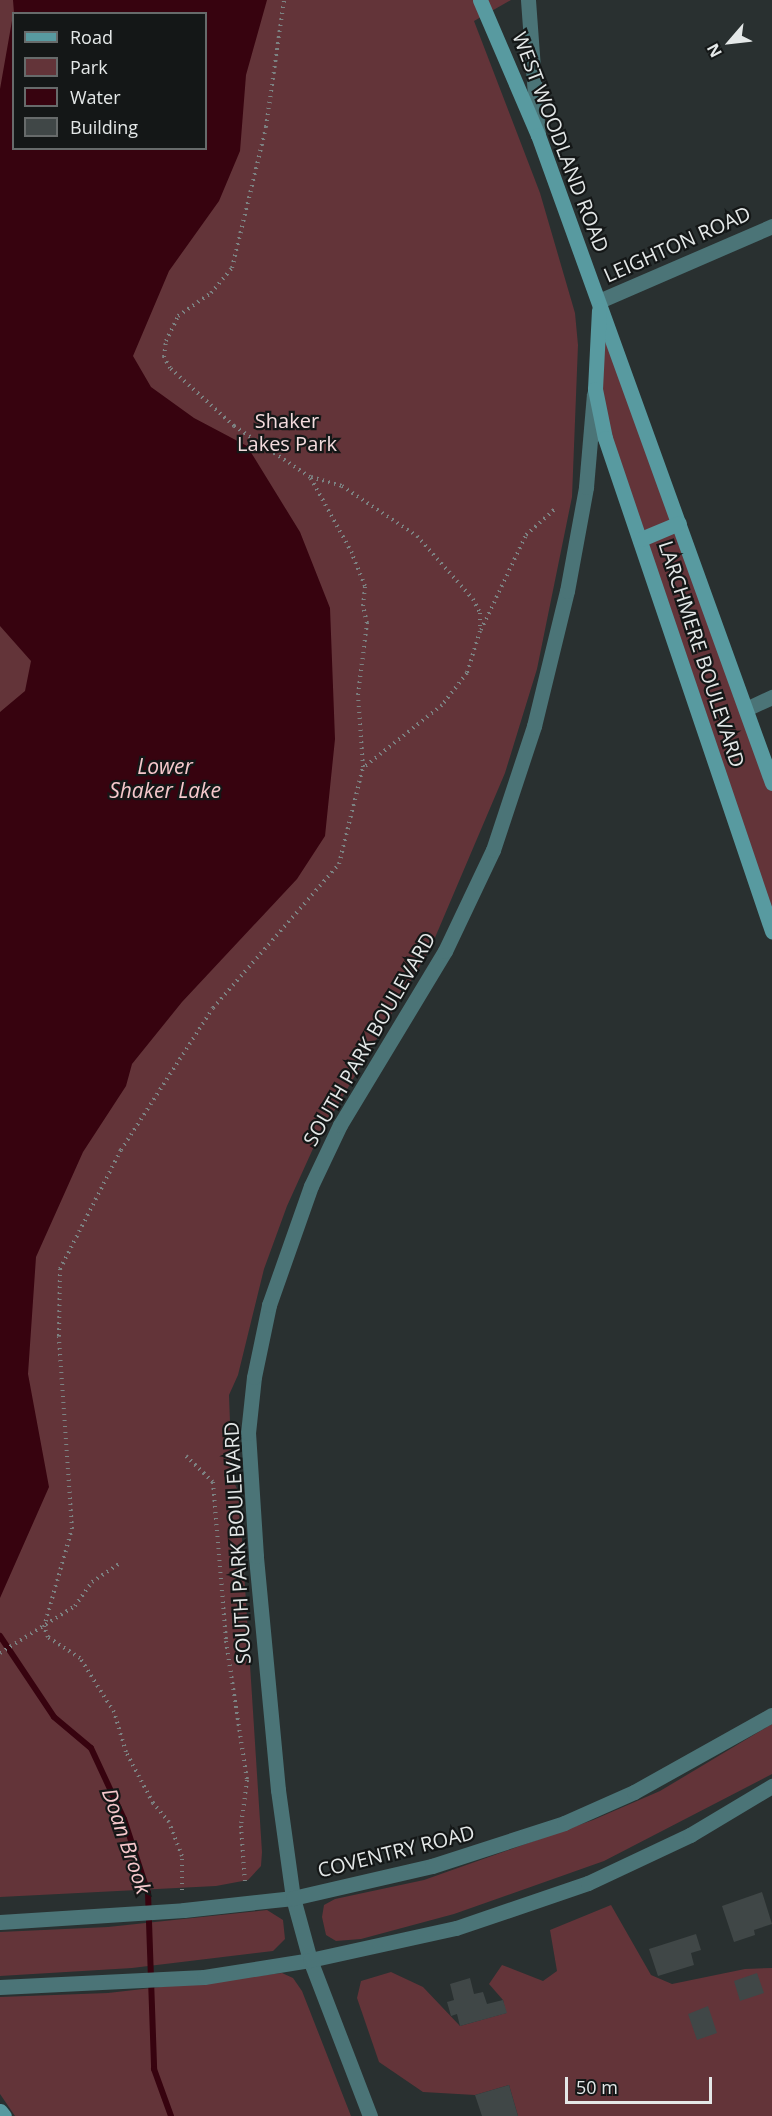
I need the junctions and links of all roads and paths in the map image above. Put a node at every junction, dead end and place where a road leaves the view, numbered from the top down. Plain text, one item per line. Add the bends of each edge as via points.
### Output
1 (284, 0) edge
2 (480, 0) edge
3 (528, 0) edge
4 (538, 135) junction
5 (772, 226) edge
6 (599, 301) junction
7 (595, 389) junction
8 (310, 477) junction
9 (555, 509) dead end
10 (679, 522) junction
11 (641, 539) junction
12 (480, 631) junction
13 (772, 698) edge
14 (746, 709) junction
15 (363, 767) junction
16 (772, 783) edge
17 (772, 930) edge
18 (186, 1456) dead end
19 (119, 1564) dead end
20 (44, 1627) junction
21 (0, 1653) edge
22 (772, 1714) edge
23 (772, 1786) edge
24 (246, 1882) dead end
25 (182, 1890) dead end
26 (294, 1898) junction
27 (0, 1922) edge
28 (310, 1960) junction
29 (0, 1988) edge
30 (0, 2111) edge
31 (3, 2116) edge
32 (370, 2116) edge

1 - 8 path via 266,127 232,268 211,293 178,316 166,341 164,357 170,368 234,426
2 - 4 main road, WEST WOODLAND ROAD
3 - 4 street
4 - 6 main road, WEST WOODLAND ROAD
5 - 6 street, LEIGHTON ROAD
6 - 7 main road, SOUTH PARK BOULEVARD
6 - 10 main road, LARCHMERE BOULEVARD
7 - 11 main road, LARCHMERE BOULEVARD via 605,438
7 - 26 street, SOUTH PARK BOULEVARD via 586,487 567,591 534,726 493,850 445,951 340,1125 311,1186 269,1305 254,1377 249,1440 258,1578 278,1790
8 - 12 path via 342,486 417,536 473,599 480,613
8 - 15 path via 352,553 365,586 363,606 367,623 358,695
9 - 12 path via 526,536
10 - 11 main road
10 - 14 main road, LARCHMERE BOULEVARD
11 - 17 main road, LARCHMERE BOULEVARD
12 - 15 path via 467,673 442,705
13 - 14 street
14 - 16 main road, LARCHMERE BOULEVARD
15 - 20 path via 339,864 213,1008 121,1150 60,1269 59,1336 72,1529
18 - 24 path via 213,1482 226,1641 247,1780 241,1827
19 - 20 path via 92,1582 75,1606
20 - 21 path
20 - 25 path via 48,1637 80,1658 114,1712 126,1752 153,1803 169,1822 182,1856
22 - 26 street, COVENTRY ROAD via 675,1772 564,1823 432,1866
23 - 28 street via 690,1834 588,1882 456,1928
26 - 27 street, COVENTRY ROAD via 184,1910
26 - 28 street, SOUTH PARK BOULEVARD
28 - 29 street via 204,1977
28 - 32 street, SOUTH PARK BOULEVARD
30 - 31 main road

